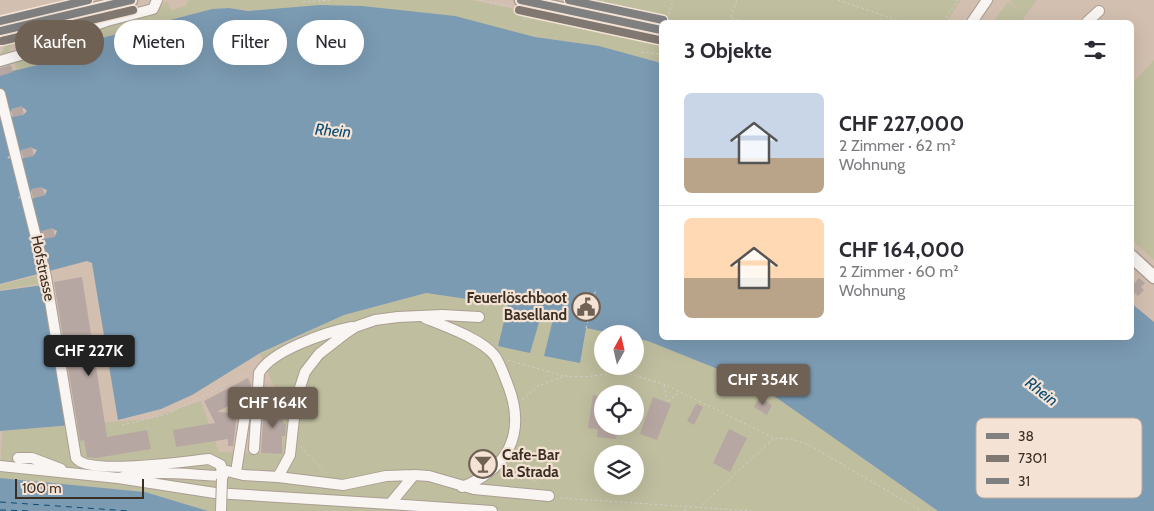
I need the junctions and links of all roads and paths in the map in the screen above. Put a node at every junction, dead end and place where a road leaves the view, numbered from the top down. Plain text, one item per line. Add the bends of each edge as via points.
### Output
1 (131, 0) edge
2 (157, 0) edge
3 (332, 0) edge
4 (521, 0) edge
5 (674, 0) edge
6 (737, 0) edge
7 (838, 0) edge
8 (958, 0) edge
9 (986, 0) edge
10 (303, 2) dead end
11 (542, 6) edge
12 (1099, 11) dead end
13 (731, 18) joint
14 (524, 19) dead end
15 (666, 20) edge
16 (738, 20) edge
17 (897, 20) edge
18 (944, 20) edge
19 (973, 20) edge
20 (1089, 20) edge
21 (659, 30) edge
22 (0, 31) edge
23 (5, 43) dead end
24 (0, 52) edge
25 (641, 52) dead end
26 (659, 54) edge
27 (0, 61) edge
28 (0, 94) edge
29 (1134, 259) edge
30 (1154, 277) edge
31 (596, 289) dead end
32 (422, 317) junction
33 (479, 317) dead end
34 (355, 327) junction
35 (586, 328) dead end
36 (495, 356) junction
37 (259, 373) junction
38 (565, 376) junction
39 (664, 384) junction
40 (680, 392) junction
41 (258, 399) junction
42 (516, 412) junction
43 (122, 425) dead end
44 (292, 438) junction
45 (774, 438) junction
46 (511, 446) junction
47 (254, 449) dead end
48 (18, 458) dead end
49 (0, 466) edge
50 (66, 472) junction
51 (236, 472) junction
52 (223, 475) junction
53 (414, 475) junction
54 (278, 477) junction
55 (118, 478) junction
56 (343, 485) junction
57 (462, 487) junction
58 (549, 496) junction
59 (390, 504) junction
60 (685, 505) junction
61 (701, 506) junction
62 (221, 511) edge
63 (492, 511) edge
64 (685, 511) edge
65 (753, 511) edge
66 (922, 511) edge

1 - 22 main road
2 - 27 street via 153,9 107,21
3 - 10 path
4 - 11 main road
5 - 15 path
6 - 13 path
7 - 17 path
8 - 18 path
9 - 19 street
11 - 14 path via 539,18
11 - 21 main road
12 - 20 street
13 - 16 path
23 - 24 path
25 - 26 path
28 - 52 street, Hofstrasse via 46,277 76,458 81,463 128,467 210,459 218,462
29 - 30 main road
31 - 35 path
32 - 33 street
32 - 34 street via 375,320
32 - 36 street via 467,337
34 - 37 street via 306,342 272,359
34 - 44 street via 319,354 305,372 298,392
36 - 38 path
36 - 42 street
37 - 41 street
37 - 43 path via 246,372 167,414
38 - 39 path via 622,372
38 - 42 path via 528,393
39 - 40 path
39 - 40 path via 667,402
40 - 45 path
41 - 47 street
41 - 51 street via 245,415
42 - 46 street
44 - 54 street via 288,461
44 - 56 path via 323,471
45 - 61 path
45 - 66 path via 792,439 808,445
46 - 57 street via 491,472
46 - 58 path via 522,468
48 - 50 street via 32,458
49 - 50 street
50 - 55 street
51 - 52 street
51 - 54 street
52 - 55 street via 160,473
52 - 62 street, bridge
53 - 56 street via 386,476
53 - 57 street
53 - 59 street
54 - 56 street
55 - 59 street via 215,493
57 - 58 street
58 - 60 path
59 - 63 street
60 - 61 path
60 - 64 path
61 - 65 path

